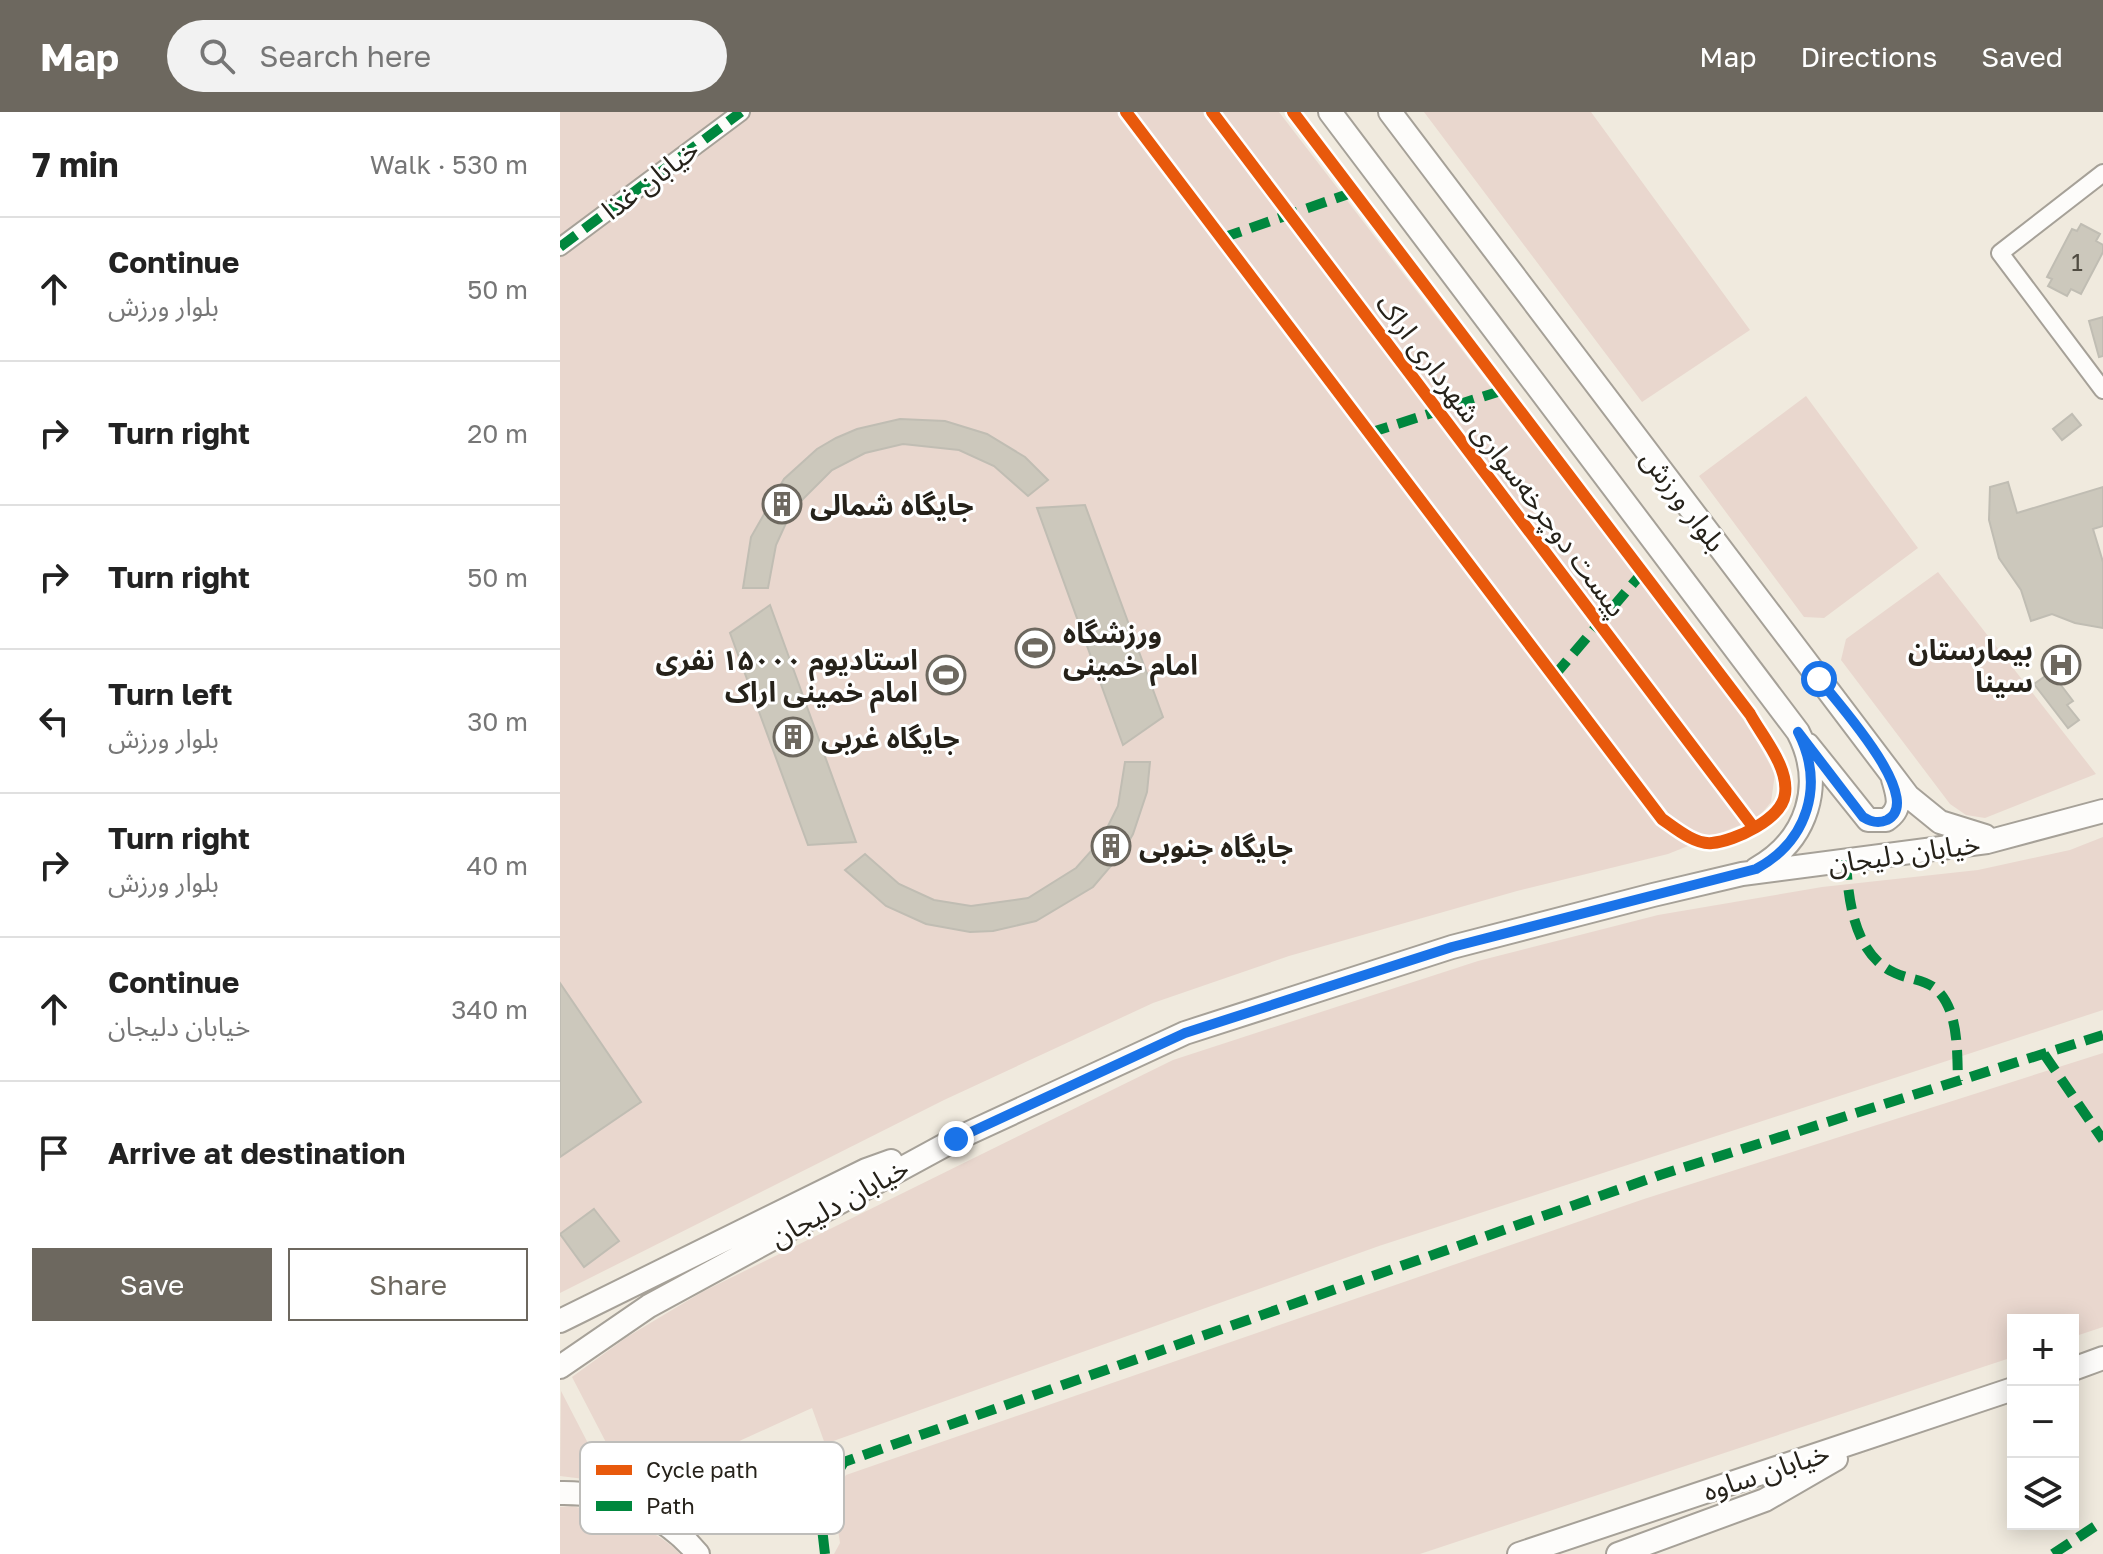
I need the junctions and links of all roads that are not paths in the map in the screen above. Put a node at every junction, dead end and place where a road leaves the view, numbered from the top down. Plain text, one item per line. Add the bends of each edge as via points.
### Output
1 (741, 112) edge
2 (1330, 112) edge
3 (1390, 112) edge
4 (2103, 173) edge
5 (560, 247) edge
6 (2103, 390) edge
7 (1798, 732) junction
8 (1891, 775) junction
9 (2103, 811) edge
10 (2011, 836) junction
11 (1742, 874) junction
12 (956, 1139) junction
13 (563, 1320) edge
14 (2103, 1358) edge
15 (560, 1367) edge
16 (2079, 1367) edge
17 (2007, 1391) edge
18 (1877, 1435) junction
19 (560, 1493) edge
20 (580, 1495) edge
21 (677, 1534) edge
22 (698, 1554) edge
23 (1519, 1554) edge
24 (1618, 1554) edge

1 - 5 street, خیابان غذا
2 - 7 main road, بلوار ورزش
3 - 8 main road, بلوار ورزش
4 - 6 street via 2000,253
7 - 8 main road via 1868,820 1886,820 1895,812 1899,800
7 - 11 main road, بلوار ورزش via 1812,776 1804,821 1779,854
8 - 10 main road, بلوار ورزش via 1917,806 1940,822 1967,833
9 - 10 main road, خیابان دلیجان
10 - 11 main road, خیابان دلیجان
11 - 12 main road, خیابان دلیجان via 1452,947 1185,1033
12 - 13 main road via 866,1170
12 - 15 main road, خیابان دلیجان via 649,1306
14 - 16 main road
17 - 18 main road, خیابان ساوه
18 - 23 main road, خیابان ساوه
18 - 24 main road via 1765,1500
19 - 20 main road
21 - 22 main road

